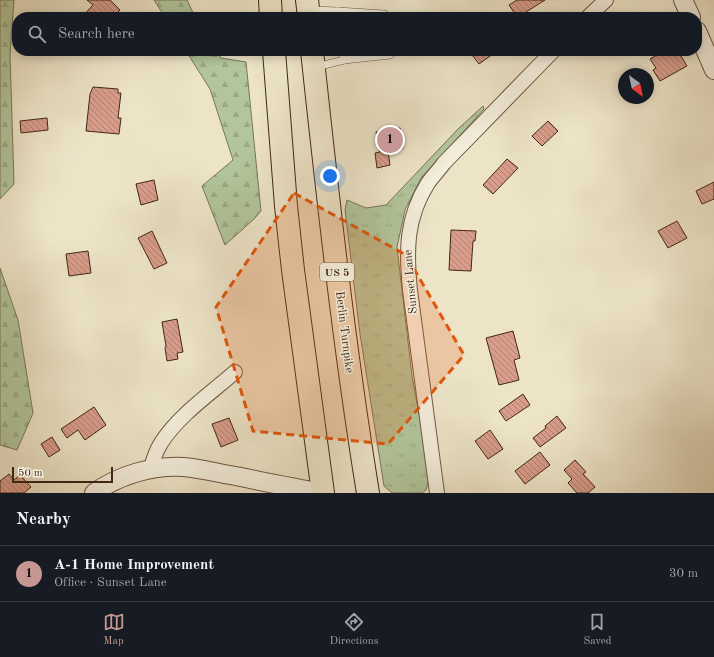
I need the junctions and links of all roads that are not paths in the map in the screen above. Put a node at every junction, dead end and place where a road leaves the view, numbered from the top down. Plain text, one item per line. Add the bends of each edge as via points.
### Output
1 (270, 0) edge
2 (606, 0) edge
3 (683, 0) edge
4 (308, 9) edge
5 (271, 12) edge
6 (327, 12) edge
7 (593, 12) edge
8 (689, 12) edge
9 (702, 42) edge
10 (274, 56) edge
11 (344, 56) edge
12 (361, 56) edge
13 (548, 56) edge
14 (313, 59) edge
15 (344, 60) junction
16 (714, 70) edge
17 (235, 372) dead end
18 (151, 469) junction
19 (94, 493) edge
20 (323, 493) edge
21 (368, 493) edge
22 (437, 493) edge

1 - 5 highway
2 - 7 street
3 - 8 street
4 - 6 lane
9 - 16 street
10 - 20 highway via 293,270
11 - 15 lane
12 - 15 lane
13 - 22 street, Sunset Lane via 444,163 429,182 418,202 411,223 407,243 407,265
14 - 15 lane
14 - 21 highway, Berlin Turnpike / US 5 via 345,334
17 - 18 street via 168,432 157,450
18 - 19 street via 115,481
18 - 20 street via 198,469

